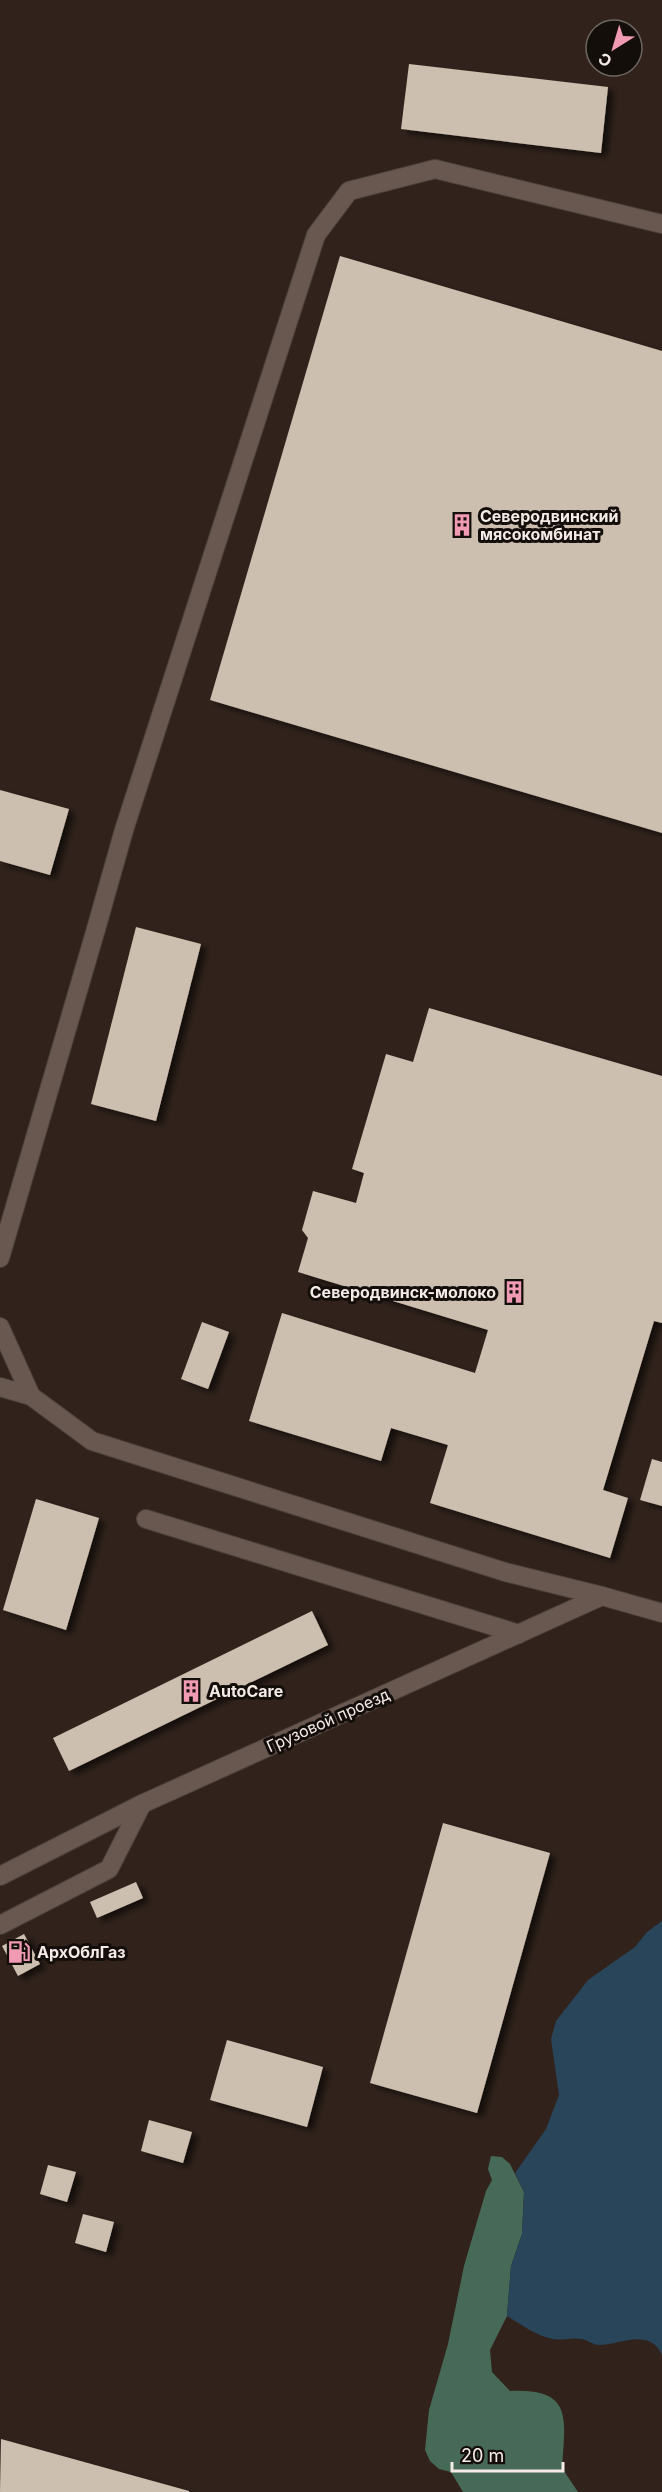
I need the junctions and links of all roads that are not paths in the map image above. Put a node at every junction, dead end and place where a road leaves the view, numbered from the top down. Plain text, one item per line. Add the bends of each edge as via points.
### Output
1 (662, 224) edge
2 (6, 1217) edge
3 (0, 1258) edge
4 (0, 1327) edge
5 (0, 1387) edge
6 (31, 1396) junction
7 (146, 1519) dead end
8 (602, 1596) junction
9 (662, 1613) edge
10 (519, 1634) junction
11 (142, 1804) junction
12 (0, 1876) edge
13 (0, 1925) edge

1 - 2 street via 435,169 350,191 316,235 124,830
2 - 3 street
4 - 6 street
5 - 6 street
6 - 8 street via 92,1442 505,1572
7 - 10 street
8 - 9 street
8 - 10 street, Грузовой проезд
10 - 11 street, Грузовой проезд
11 - 12 street, Грузовой проезд
11 - 13 street via 109,1869

